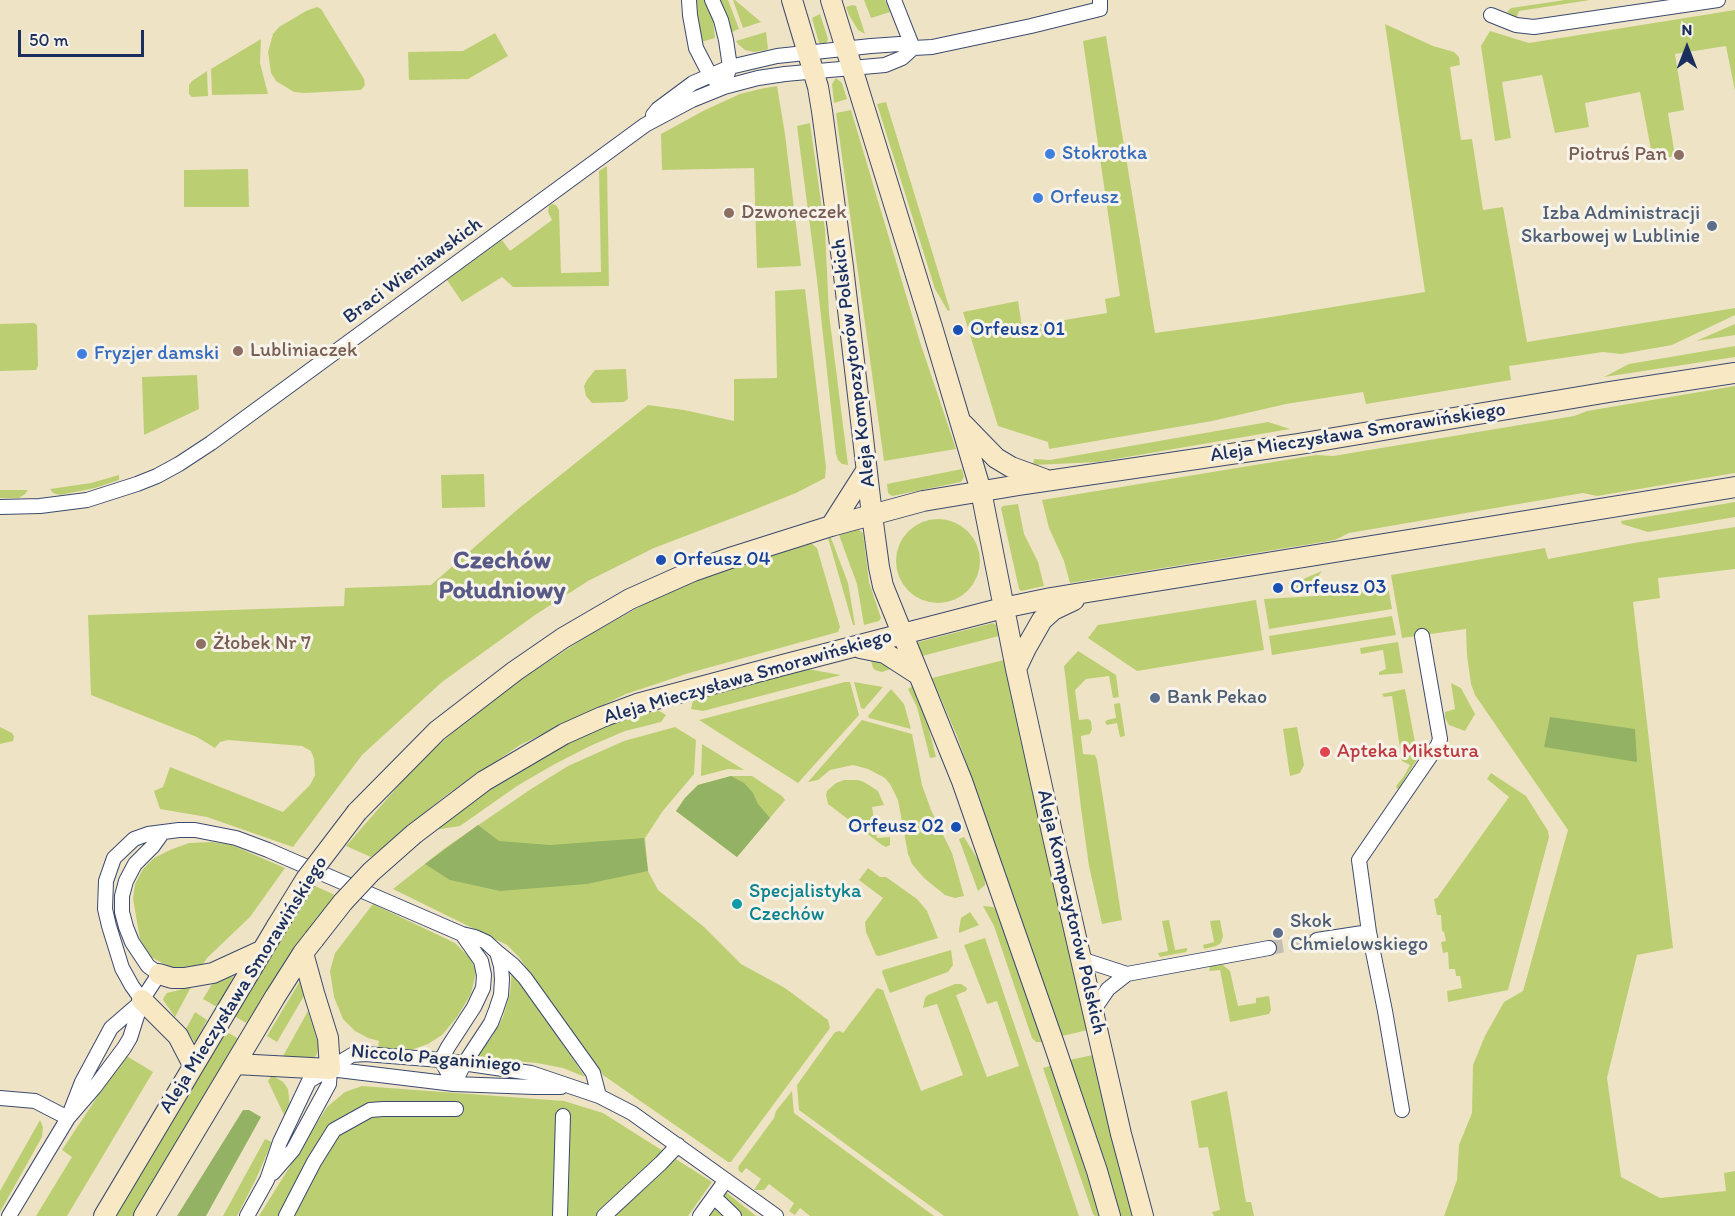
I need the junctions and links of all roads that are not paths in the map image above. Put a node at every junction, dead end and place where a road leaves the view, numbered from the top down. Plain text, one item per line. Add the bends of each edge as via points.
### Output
1 (689, 0) edge
2 (712, 0) edge
3 (792, 0) edge
4 (831, 0) edge
5 (894, 0) edge
6 (1100, 0) edge
7 (1718, 0) edge
8 (1491, 15) dead end
9 (846, 48) junction
10 (913, 48) junction
11 (811, 62) junction
12 (730, 67) junction
13 (852, 68) junction
14 (710, 75) junction
15 (724, 87) junction
16 (645, 125) junction
17 (1735, 373) edge
18 (961, 423) junction
19 (867, 471) junction
20 (1049, 480) junction
21 (1735, 487) edge
22 (981, 491) junction
23 (0, 507) edge
24 (872, 515) junction
25 (831, 526) junction
26 (1096, 592) junction
27 (1003, 608) junction
28 (902, 634) junction
29 (1422, 636) dead end
30 (851, 647) junction
31 (1016, 669) junction
32 (919, 675) junction
33 (163, 832) junction
34 (1369, 932) junction
35 (462, 934) junction
36 (1317, 940) tunnel mouth
37 (309, 946) junction
38 (1269, 948) tunnel mouth
39 (261, 951) junction
40 (496, 952) junction
41 (1081, 959) junction
42 (159, 974) junction
43 (1127, 974) junction
44 (142, 1000) junction
45 (1093, 1011) junction
46 (441, 1060) junction
47 (235, 1064) junction
48 (464, 1064) junction
49 (193, 1065) junction
50 (330, 1069) junction
51 (454, 1084) junction
52 (573, 1086) junction
53 (598, 1096) junction
54 (0, 1098) edge
55 (456, 1109) dead end
56 (1402, 1110) dead end
57 (563, 1116) dead end
58 (68, 1118) junction
59 (678, 1145) junction
60 (726, 1180) junction
61 (714, 1197) junction
62 (9, 1216) edge
63 (104, 1216) edge
64 (144, 1216) edge
65 (247, 1216) edge
66 (286, 1216) edge
67 (560, 1216) edge
68 (604, 1216) edge
69 (700, 1216) edge
70 (734, 1216) edge
71 (776, 1216) edge
72 (1110, 1216) edge
73 (1143, 1216) edge

1 - 14 street via 696,48
2 - 12 street
3 - 11 main road, Aleja Kompozytorów Polskich
4 - 9 main road
5 - 10 street
6 - 10 street via 1100,9 1067,18
7 - 8 street via 1534,27
9 - 10 street via 900,44
9 - 11 street
9 - 13 main road
10 - 13 street via 885,65
11 - 12 street, Braci Wieniawskich via 777,56
11 - 13 street
11 - 15 street, Braci Wieniawskich
11 - 19 main road, Aleja Kompozytorów Polskich via 822,111
12 - 14 street, Braci Wieniawskich
12 - 15 street
13 - 18 main road
14 - 15 street
14 - 16 street, Braci Wieniawskich via 681,91
15 - 16 street, Braci Wieniawskich
16 - 23 street, Braci Wieniawskich via 179,464 137,484 87,500
17 - 20 main road, Aleja Mieczysława Smorawińskiego
18 - 20 main road via 996,458
18 - 22 main road
19 - 24 main road, Aleja Kompozytorów Polskich
19 - 25 main road
20 - 22 main road, Aleja Mieczysława Smorawińskiego
21 - 26 main road
22 - 24 main road, Aleja Mieczysława Smorawińskiego
22 - 27 main road, Aleja Kompozytorów Polskich
24 - 25 main road, Aleja Mieczysława Smorawińskiego
24 - 28 main road, Aleja Kompozytorów Polskich via 879,567
25 - 39 main road, Aleja Mieczysława Smorawińskiego, bridge via 693,571 630,599 515,671 450,721 357,812 306,879
26 - 27 main road
26 - 31 main road via 1047,615
27 - 28 main road, Aleja Mieczysława Smorawińskiego
27 - 31 main road, Aleja Kompozytorów Polskich
28 - 30 main road, Aleja Mieczysława Smorawińskiego
28 - 32 main road
29 - 34 street via 1440,739 1359,860
30 - 32 main road via 885,653
30 - 37 main road, Aleja Mieczysława Smorawińskiego, bridge via 637,704 564,734 510,764 414,834 371,872
31 - 41 main road, Aleja Kompozytorów Polskich
32 - 72 main road via 962,781
33 - 35 street via 195,830 236,838
33 - 42 street via 135,864 122,896 122,912 132,942 148,966
33 - 44 street via 134,839 123,848 114,858 106,881 105,909 113,943 122,968
34 - 36 street
34 - 56 street
35 - 40 street via 486,942
35 - 46 street via 481,961 483,988
37 - 47 main road, Aleja Mieczysława Smorawińskiego
37 - 50 main road via 314,993 328,1038
38 - 43 street
39 - 42 main road via 213,973 184,978
39 - 49 main road, Aleja Mieczysława Smorawińskiego
40 - 48 street via 501,966 501,995 491,1023
40 - 53 street via 525,978 586,1064
41 - 43 street
41 - 45 main road, Aleja Kompozytorów Polskich
42 - 44 street
43 - 45 street via 1108,989
44 - 49 main road via 178,1036
44 - 58 street via 124,1048
44 - 58 street via 111,1028
45 - 73 main road, Aleja Kompozytorów Polskich
46 - 48 street, Niccolo Paganiniego
46 - 50 street, Niccolo Paganiniego via 352,1055
46 - 51 street
47 - 50 main road
47 - 64 main road, Aleja Mieczysława Smorawińskiego
48 - 51 street
48 - 52 street, Niccolo Paganiniego via 531,1073
49 - 63 main road, Aleja Mieczysława Smorawińskiego
50 - 51 street, Niccolo Paganiniego
50 - 65 street via 309,1081 267,1180
51 - 52 street, Niccolo Paganiniego
52 - 53 street, Niccolo Paganiniego
53 - 59 street, Niccolo Paganiniego via 632,1113
54 - 58 street via 35,1101
55 - 66 street via 370,1110 334,1130
57 - 67 street
58 - 62 street
59 - 60 street, Niccolo Paganiniego
59 - 68 street
60 - 61 street
60 - 71 street, Niccolo Paganiniego
61 - 69 street
61 - 70 street

